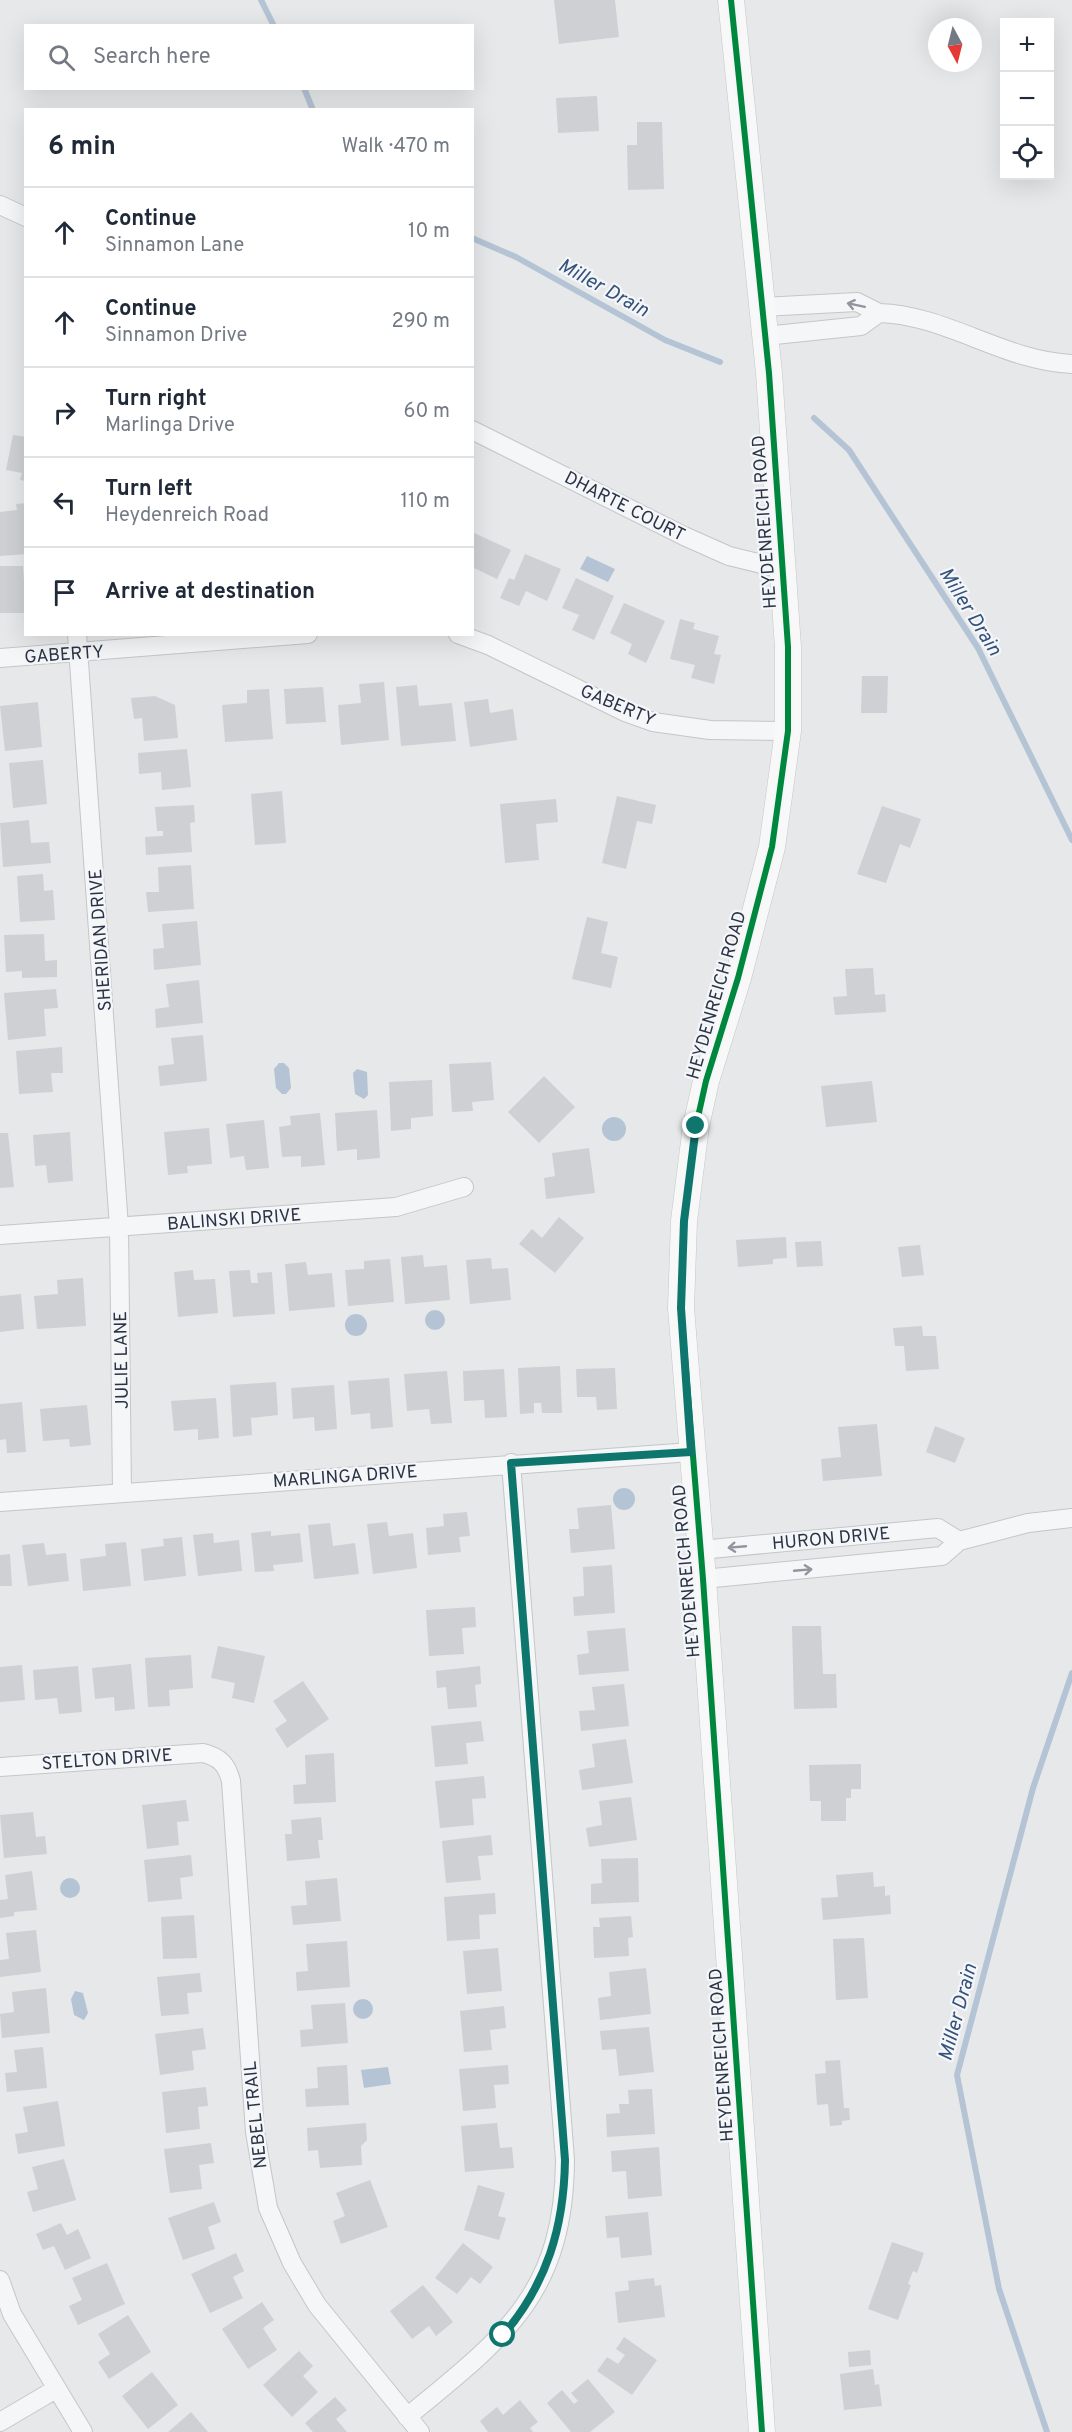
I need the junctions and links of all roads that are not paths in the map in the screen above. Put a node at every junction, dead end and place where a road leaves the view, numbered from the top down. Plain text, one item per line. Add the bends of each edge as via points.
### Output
1 (730, 0) edge
2 (0, 205) edge
3 (24, 216) edge
4 (820, 303) junction
5 (762, 307) junction
6 (879, 313) junction
7 (823, 331) junction
8 (765, 336) junction
9 (1072, 364) edge
10 (474, 431) edge
11 (782, 569) junction
12 (77, 636) edge
13 (284, 636) edge
14 (463, 636) edge
15 (78, 653) junction
16 (0, 658) edge
17 (788, 731) junction
18 (464, 1187) dead end
19 (119, 1227) junction
20 (0, 1235) edge
21 (691, 1452) junction
22 (511, 1463) junction
23 (122, 1493) junction
24 (0, 1502) edge
25 (1072, 1518) edge
26 (867, 1536) junction
27 (958, 1541) junction
28 (700, 1550) junction
29 (870, 1564) junction
30 (703, 1579) junction
31 (214, 1756) joint
32 (0, 1767) edge
33 (0, 2280) edge
34 (56, 2389) junction
35 (407, 2417) junction
36 (0, 2422) edge
37 (83, 2432) edge
38 (420, 2432) edge
39 (762, 2432) edge

1 - 5 street, HEYDENREICH ROAD
2 - 3 street
4 - 5 street
6 -> 4 street via 857,302
4 - 7 street
5 - 8 street, HEYDENREICH ROAD
6 - 7 street via 861,326
6 - 9 street via 925,318 1034,360
7 - 8 street
8 - 11 street, HEYDENREICH ROAD
10 - 11 street, DHARTE COURT via 702,544 729,556
11 - 17 street, HEYDENREICH ROAD via 788,647
12 - 15 street, SHERIDAN DRIVE
13 - 15 street, GABERTY
14 - 17 street, GABERTY via 653,722 710,730
15 - 16 street, GABERTY
15 - 19 street, SHERIDAN DRIVE
17 - 21 street, HEYDENREICH ROAD via 772,847 706,1081 690,1176 681,1308
18 - 19 street, BALINSKI DRIVE via 396,1207
19 - 20 street, BALINSKI DRIVE
19 - 23 street, JULIE LANE
21 - 22 street, MARLINGA DRIVE
21 - 28 street, HEYDENREICH ROAD
22 - 23 street, MARLINGA DRIVE
22 - 35 street via 565,2160 560,2223 541,2281 525,2307 488,2349
23 - 24 street, MARLINGA DRIVE
25 - 27 street, HURON DRIVE via 1028,1523
26 - 27 street, HURON DRIVE via 938,1528
26 -> 28 street, HURON DRIVE
26 - 29 street
27 - 29 street, HURON DRIVE via 942,1556
28 - 30 street, HEYDENREICH ROAD
30 -> 29 street, HURON DRIVE
30 - 39 street, HEYDENREICH ROAD
31 - 32 street, STELTON DRIVE via 192,1753
31 - 35 street, NEBEL TRAIL via 228,1770 231,1781 255,2132 268,2208 292,2263 317,2305
33 - 34 street via 12,2314
34 - 36 street
34 - 37 street
35 - 38 street, NEBEL TRAIL

